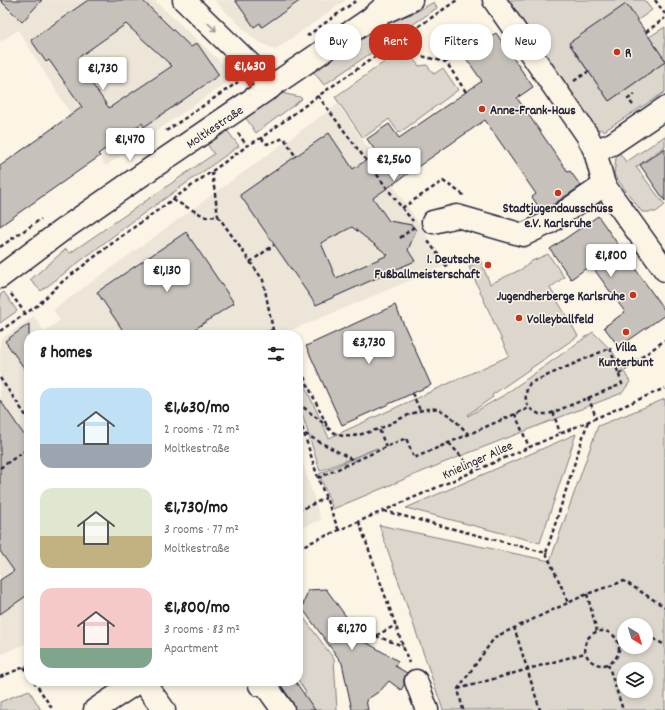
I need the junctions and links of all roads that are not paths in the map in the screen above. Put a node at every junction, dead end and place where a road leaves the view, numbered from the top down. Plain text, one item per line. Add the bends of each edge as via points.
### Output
1 (184, 0) edge
2 (392, 0) edge
3 (411, 0) edge
4 (494, 0) edge
5 (370, 19) junction
6 (263, 79) junction
7 (665, 108) edge
8 (595, 151) junction
9 (604, 185) junction
10 (424, 224) road end
11 (665, 270) edge
12 (4, 284) edge
13 (416, 681) road end
14 (131, 686) edge
15 (147, 686) edge
16 (266, 686) edge
17 (424, 709) edge
18 (95, 710) edge
19 (164, 710) edge
20 (283, 710) edge

1 -> 6 main road
2 - 5 main road, Moltkestraße
3 - 5 main road, Moltkestraße
4 - 8 main road via 587,135
5 - 6 main road, Moltkestraße
6 - 12 main road, Moltkestraße via 61,231
7 - 8 main road via 612,144
8 - 9 main road
9 - 10 main road via 550,222 523,235 457,216
9 - 11 main road
13 - 17 main road
14 - 18 main road
15 - 19 main road
16 - 20 main road

